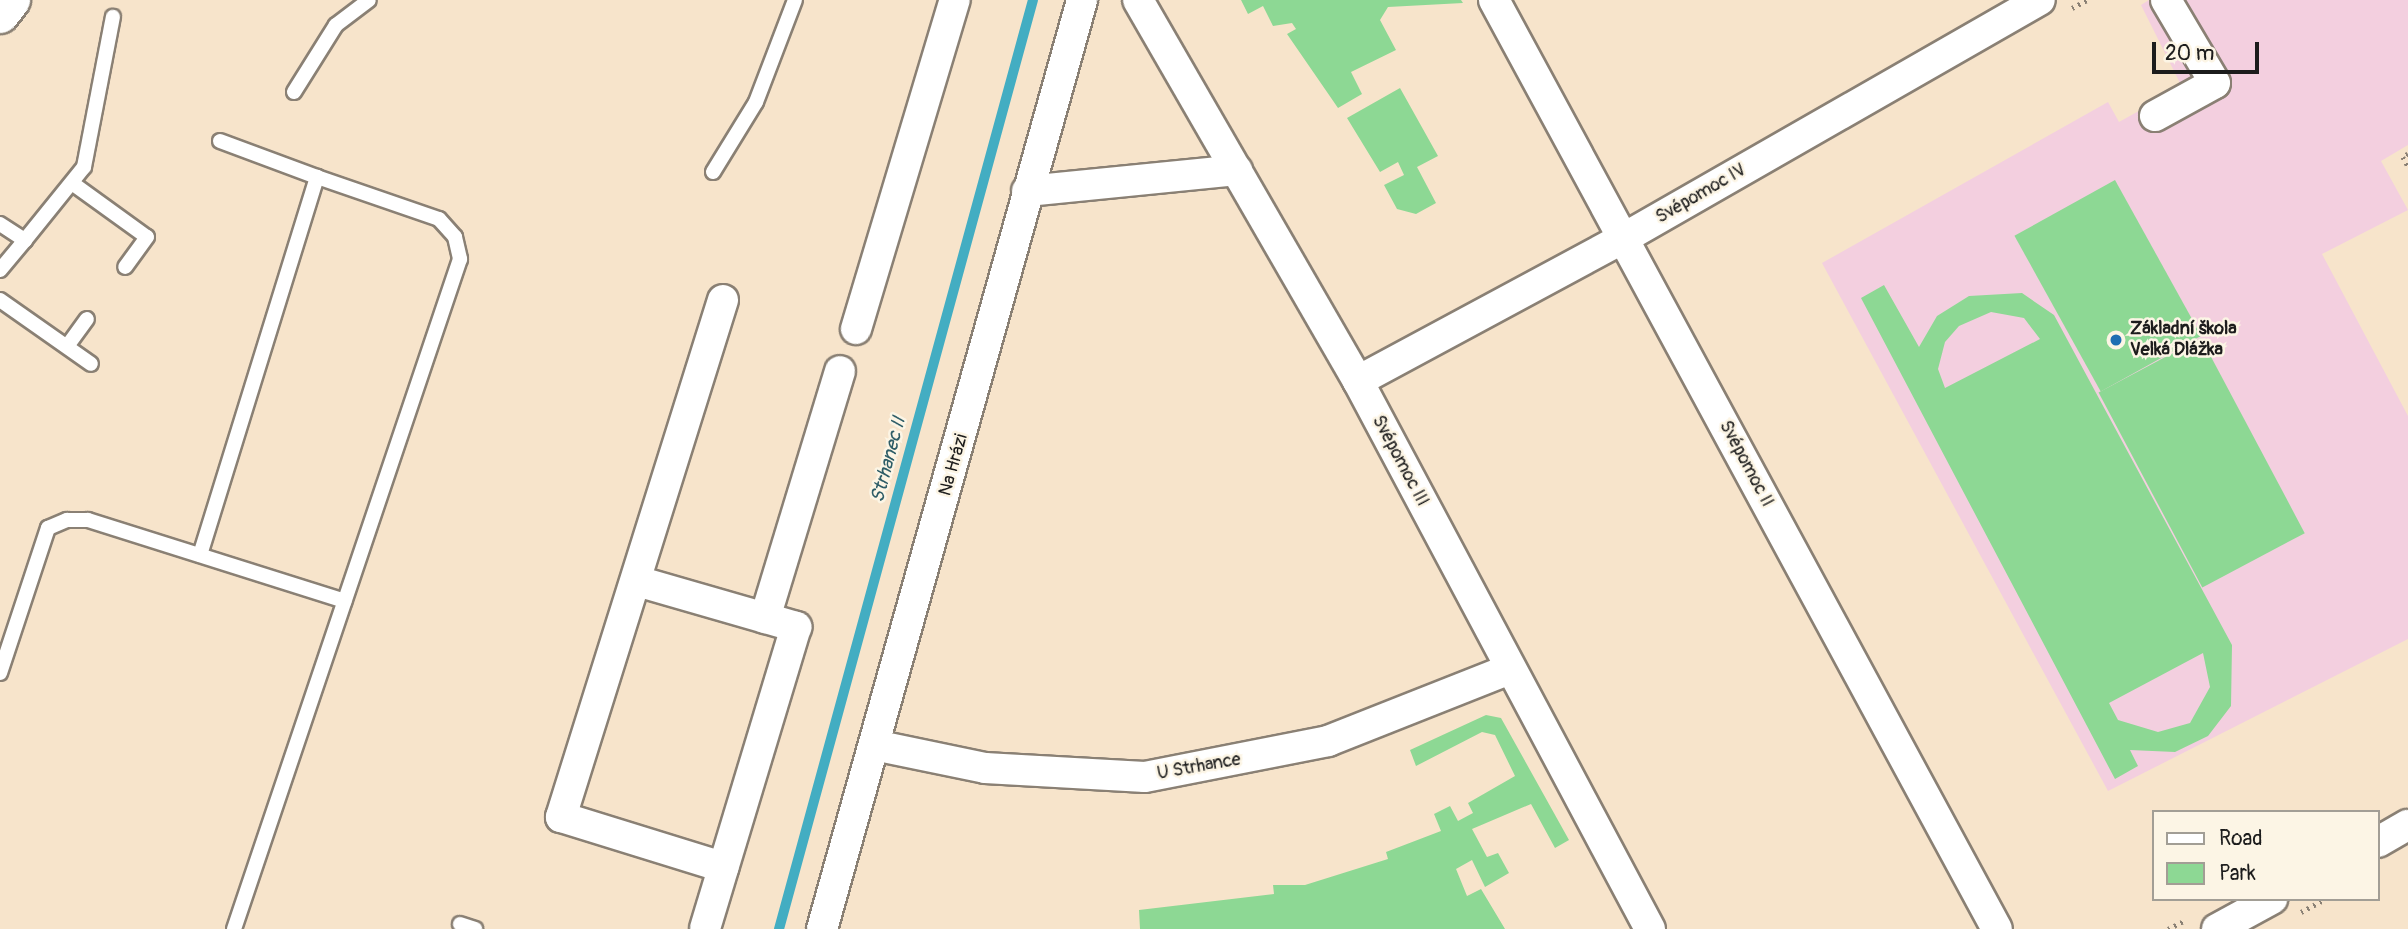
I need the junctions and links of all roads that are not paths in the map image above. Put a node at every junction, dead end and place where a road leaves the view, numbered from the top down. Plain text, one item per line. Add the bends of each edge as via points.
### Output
1 (11, 0) edge
2 (369, 0) edge
3 (795, 0) edge
4 (955, 0) edge
5 (1082, 0) edge
6 (1139, 0) edge
7 (1494, 0) edge
8 (2166, 0) edge
9 (2051, 7) edge
10 (0, 13) edge
11 (113, 17) dead end
12 (294, 92) dead end
13 (2155, 116) dead end
14 (220, 141) dead end
15 (1237, 170) junction
16 (713, 172) dead end
17 (317, 177) junction
18 (72, 183) junction
19 (1027, 191) junction
20 (0, 224) edge
21 (1624, 238) junction
22 (25, 240) junction
23 (125, 267) dead end
24 (0, 270) edge
25 (0, 300) edge
26 (723, 300) dead end
27 (87, 319) dead end
28 (856, 329) dead end
29 (68, 345) junction
30 (91, 364) dead end
31 (840, 371) dead end
32 (1358, 381) junction
33 (200, 555) junction
34 (637, 581) junction
35 (345, 601) junction
36 (765, 618) junction
37 (1510, 668) junction
38 (0, 673) edge
39 (874, 745) junction
40 (2408, 825) edge
41 (2380, 841) edge
42 (723, 867) junction
43 (2268, 901) edge
44 (460, 925) dead end
45 (234, 929) edge
46 (475, 929) edge
47 (705, 929) edge
48 (822, 929) edge
49 (1650, 929) edge
50 (1997, 929) edge
51 (2217, 929) edge

1 - 10 main road
2 - 12 lane via 337,25
3 - 16 lane via 756,102
4 - 28 street
5 - 19 street, Na Hrázi
6 - 15 street, Svépomoc III
7 - 21 street, Svépomoc II
8 - 13 street via 2215,83
9 - 21 street, Svépomoc IV
11 - 18 lane via 84,167
14 - 17 lane
15 - 19 street
15 - 32 street, Svépomoc III
17 - 33 lane
17 - 35 lane via 439,219 455,237 460,259
18 - 22 lane
18 - 23 lane via 147,237
19 - 39 street, Na Hrázi
20 - 22 lane
21 - 32 street, Svépomoc IV
21 - 50 street, Svépomoc II
22 - 24 lane
25 - 29 lane
26 - 34 street
27 - 29 lane
29 - 30 lane
31 - 36 street
32 - 37 street, Svépomoc III
33 - 35 lane
33 - 38 lane via 89,520 48,528
34 - 36 street
34 - 42 street via 561,817
35 - 45 lane
36 - 42 street via 796,627
37 - 39 street, U Strhance via 1328,741 1145,777 985,768
37 - 49 street, Svépomoc III
39 - 48 street, Na Hrázi
40 - 41 street
42 - 47 street
43 - 51 street
44 - 46 lane

